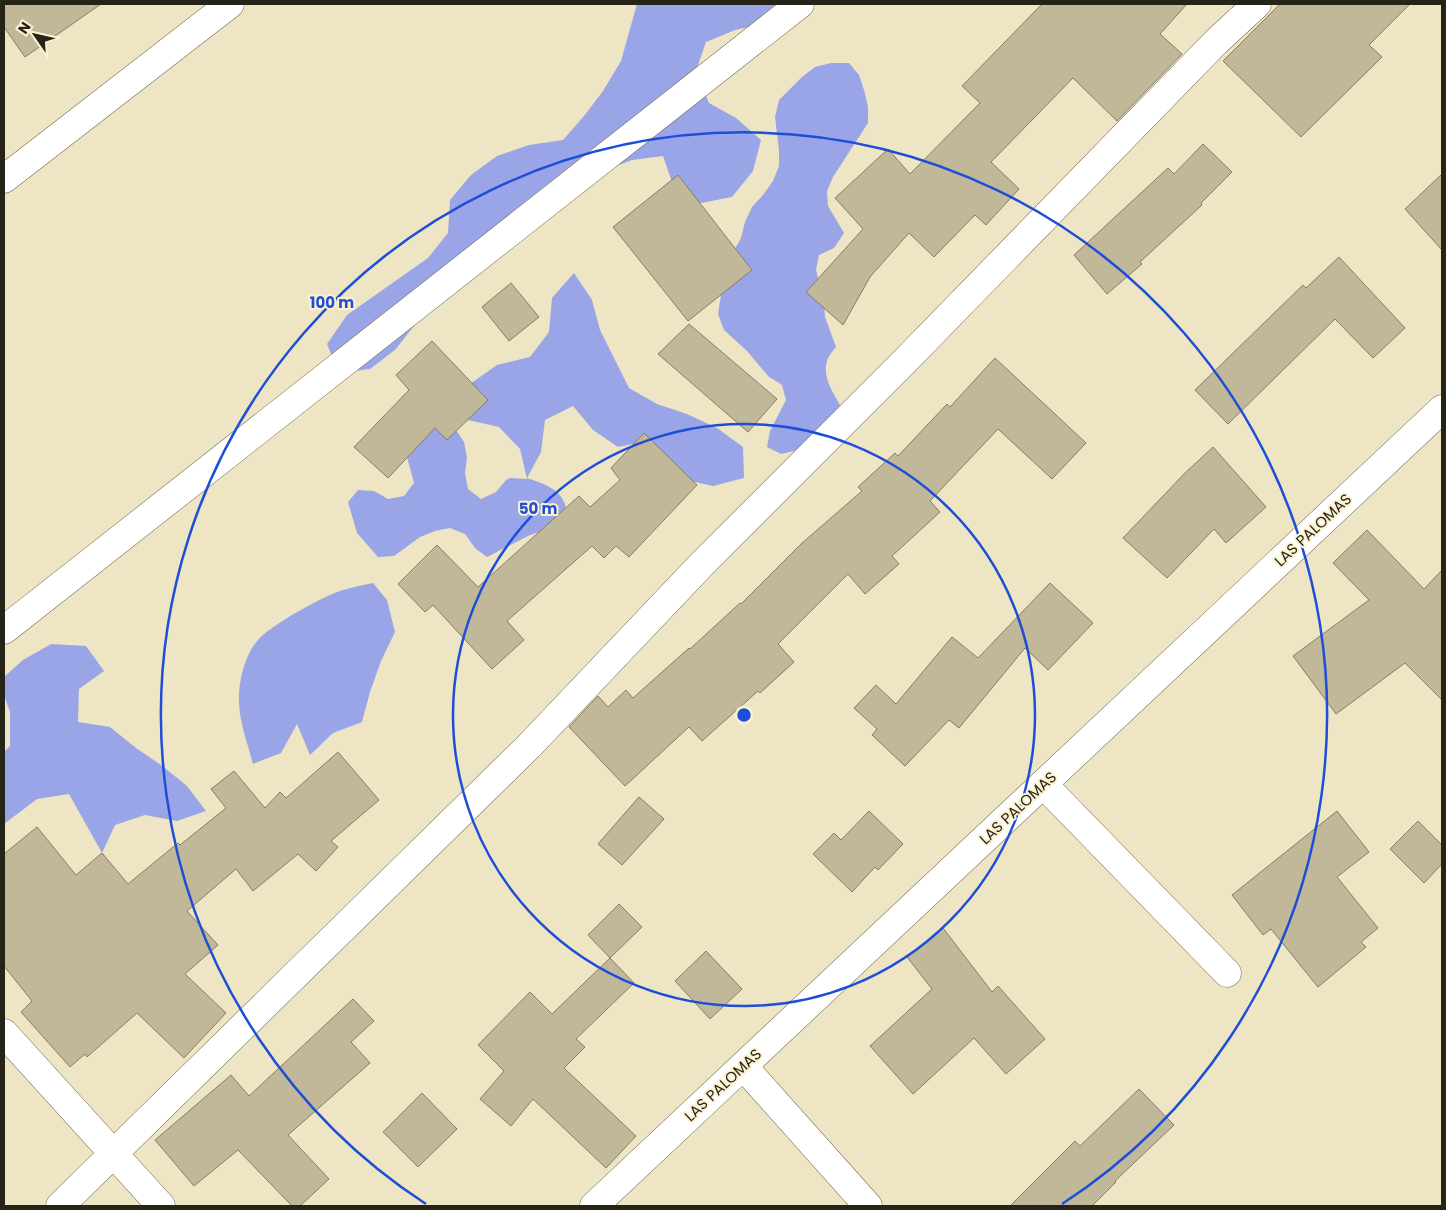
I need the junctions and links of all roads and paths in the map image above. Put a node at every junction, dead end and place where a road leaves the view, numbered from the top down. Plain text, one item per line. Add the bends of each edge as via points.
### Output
1 (230, 4) edge
2 (800, 4) edge
3 (1257, 4) edge
4 (4, 179) edge
5 (1442, 409) edge
6 (4, 630) edge
7 (1043, 784) junction
8 (1227, 973) dead end
9 (4, 1034) edge
10 (743, 1066) junction
11 (114, 1153) junction
12 (60, 1206) edge
13 (161, 1206) edge
14 (594, 1206) edge
15 (868, 1206) edge

1 - 4 street
2 - 6 street
3 - 11 street via 702,564 530,745
5 - 7 street, LAS PALOMAS
7 - 8 street
7 - 10 street, LAS PALOMAS
9 - 11 street
10 - 14 street, LAS PALOMAS
10 - 15 street
11 - 12 street
11 - 13 street

